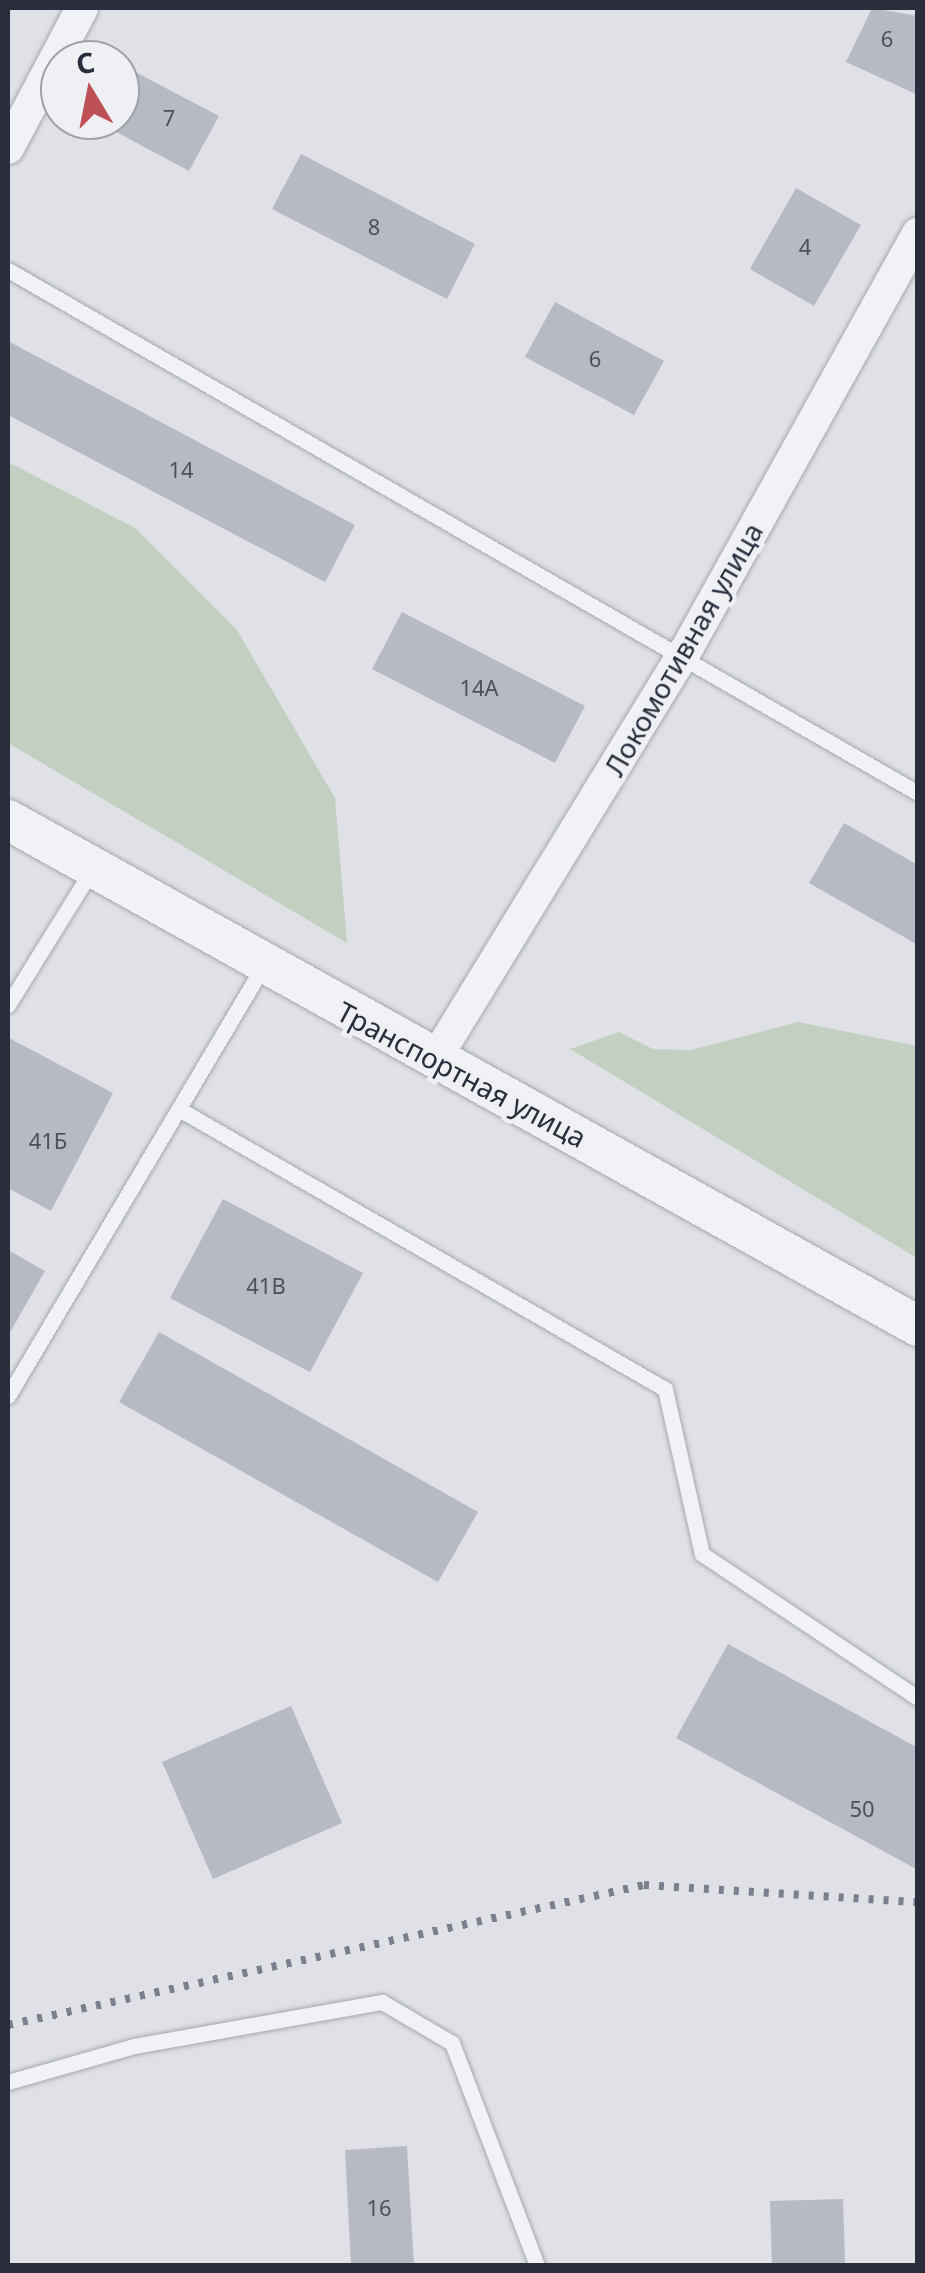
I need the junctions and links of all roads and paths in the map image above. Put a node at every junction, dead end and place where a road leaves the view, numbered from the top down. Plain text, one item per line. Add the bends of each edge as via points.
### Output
1 (82, 8) edge
2 (8, 148) edge
3 (918, 234) edge
4 (8, 270) edge
5 (686, 652) junction
6 (918, 793) edge
7 (8, 820) edge
8 (93, 867) junction
9 (262, 968) junction
10 (8, 1004) edge
11 (437, 1056) junction
12 (184, 1112) junction
13 (918, 1326) edge
14 (8, 1396) edge
15 (918, 1698) edge
16 (8, 2083) edge
17 (538, 2266) edge

1 - 2 street
3 - 5 street, Локомотивная улица
4 - 5 lane
5 - 6 lane
5 - 11 street, Локомотивная улица
7 - 8 street, Транспортная улица
8 - 9 street, Транспортная улица
8 - 10 lane
9 - 11 street, Транспортная улица
9 - 12 lane
11 - 13 street, Транспортная улица
12 - 14 lane
12 - 15 lane via 664,1389 702,1554
16 - 17 lane via 134,2046 382,2002 452,2043

